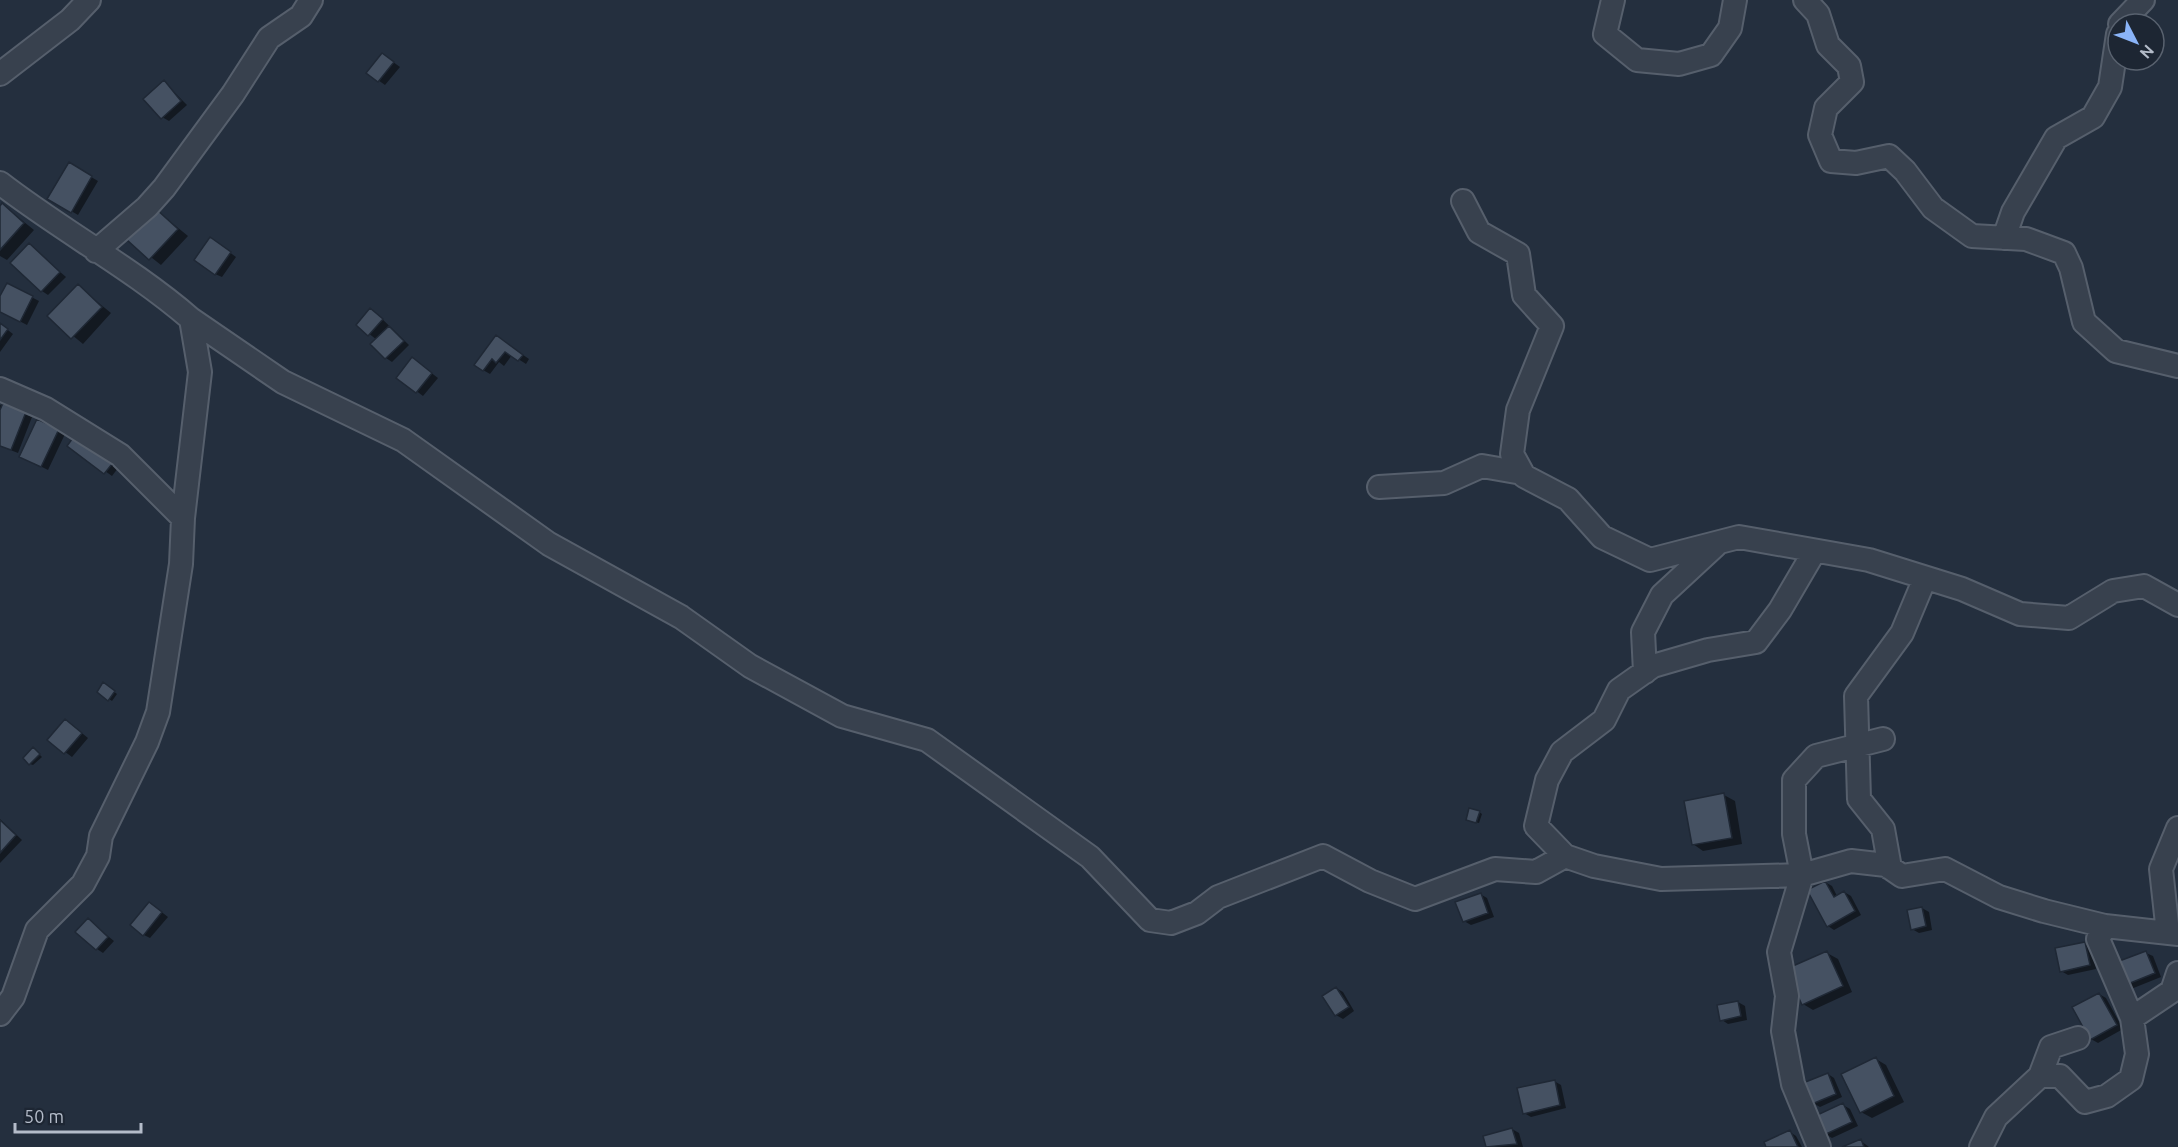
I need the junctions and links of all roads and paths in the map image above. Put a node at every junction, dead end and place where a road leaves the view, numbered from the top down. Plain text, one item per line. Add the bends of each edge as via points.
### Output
1 (89, 0) edge
2 (311, 0) edge
3 (1613, 0) edge
4 (1735, 0) edge
5 (2144, 0) edge
6 (1815, 5) edge
7 (2132, 12) edge
8 (2112, 72) edge
9 (0, 74) edge
10 (0, 183) edge
11 (1463, 201) dead end
12 (2004, 238) junction
13 (96, 251) junction
14 (191, 318) junction
15 (2178, 366) edge
16 (0, 389) edge
17 (1522, 473) junction
18 (1380, 487) dead end
19 (183, 518) junction
20 (1719, 543) junction
21 (1814, 552) junction
22 (1655, 559) junction
23 (1925, 578) junction
24 (1657, 604) junction
25 (2178, 605) edge
26 (1645, 672) junction
27 (1883, 739) dead end
28 (1855, 746) junction
29 (2178, 828) edge
30 (1565, 855) junction
31 (1890, 868) junction
32 (1802, 875) junction
33 (2105, 926) junction
34 (2173, 933) edge
35 (2178, 973) edge
36 (0, 1014) edge
37 (2132, 1018) junction
38 (2078, 1038) dead end
39 (2040, 1076) junction
40 (1819, 1147) edge
41 (1981, 1147) edge

1 - 9 street via 70,20
2 - 13 street via 301,16 269,38 164,188
3 - 4 street via 1605,34 1637,60 1679,64 1711,55 1730,28
5 - 7 street
6 - 12 street via 1828,45 1849,66 1852,82 1826,108 1820,135 1832,161 1856,163 1889,156 1933,208 1972,236
8 - 12 street via 2110,87 2093,117 2056,138 2013,212
10 - 13 street
11 - 17 street via 1479,232 1518,254 1524,295 1552,326 1518,410 1512,454
12 - 15 street via 2026,239 2064,253 2084,322 2116,351
13 - 14 street
14 - 19 street via 200,372
14 - 30 street via 283,382 404,440 549,544 681,616 750,666 842,716 927,740 1090,857 1150,920 1180,920 1218,897 1323,856 1370,881 1415,898 1495,869 1536,873
16 - 19 street via 46,409 120,455
17 - 18 street via 1482,466 1444,483
17 - 22 street via 1568,499 1602,537
19 - 36 street via 181,564 158,712 147,742 101,836 98,856 83,884 37,930 13,997
20 - 21 street via 1739,537
20 - 22 street
20 - 24 street via 1662,594
21 - 23 street via 1869,560
21 - 26 street via 1756,642 1708,651 1653,666
22 - 24 street
23 - 25 street via 2020,614 2069,618 2114,591 2144,586
23 - 28 street via 1902,633 1856,696
24 - 26 street via 1643,632
26 - 30 street via 1619,690 1604,720 1562,752 1547,780 1536,826
27 - 28 street
28 - 31 street via 1859,799 1883,829
28 - 32 street via 1816,756 1794,780 1794,834
29 - 34 street via 2162,870
30 - 32 street via 1594,866 1661,879
31 - 32 street via 1851,861
31 - 33 street via 1902,876 1945,869 1999,897
32 - 40 street via 1779,951 1787,996 1783,1031 1792,1084
33 - 34 street
33 - 37 street via 2098,939
35 - 37 street via 2172,991
37 - 39 street via 2137,1054 2132,1079 2107,1096 2085,1102 2060,1076
38 - 39 street via 2051,1047
39 - 41 street via 1996,1117

